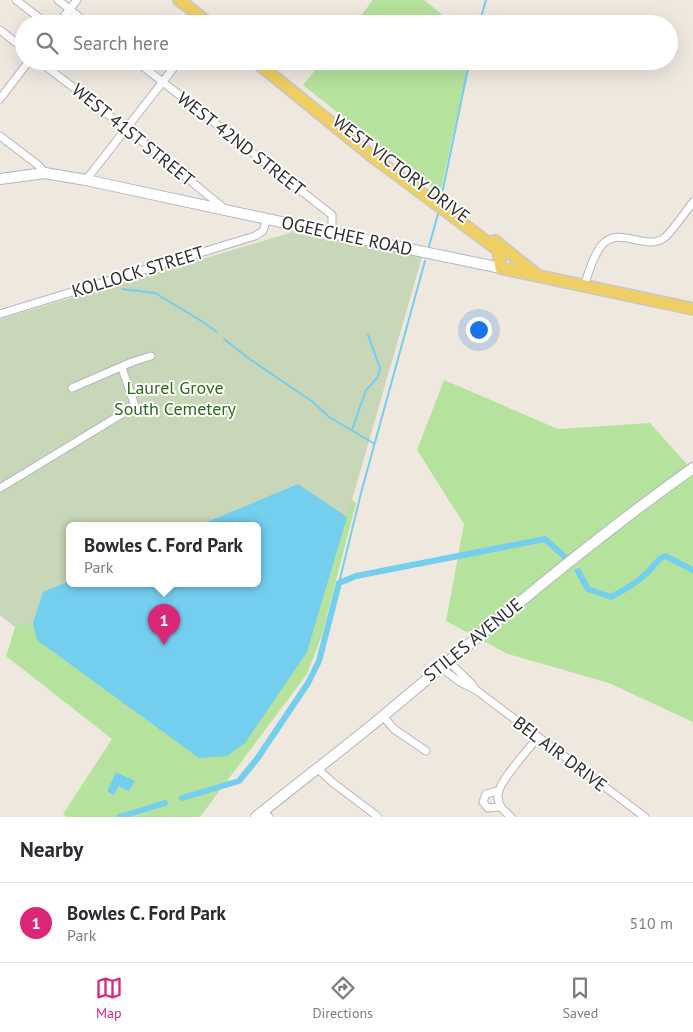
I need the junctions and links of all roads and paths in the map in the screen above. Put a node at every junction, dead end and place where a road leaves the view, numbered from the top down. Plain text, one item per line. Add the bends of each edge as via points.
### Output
1 (16, 0) edge
2 (58, 0) edge
3 (77, 0) edge
4 (179, 0) edge
5 (189, 0) edge
6 (70, 9) junction
7 (35, 15) edge
8 (65, 15) edge
9 (77, 15) edge
10 (200, 15) edge
11 (203, 15) edge
12 (0, 30) edge
13 (15, 42) edge
14 (22, 70) edge
15 (51, 70) edge
16 (148, 70) edge
17 (172, 70) edge
18 (266, 70) edge
19 (276, 70) edge
20 (163, 82) junction
21 (0, 99) edge
22 (127, 129) junction
23 (0, 136) edge
24 (45, 173) junction
25 (0, 179) edge
26 (86, 180) junction
27 (693, 202) edge
28 (226, 210) junction
29 (268, 218) junction
30 (332, 233) junction
31 (501, 268) junction
32 (538, 276) junction
33 (584, 285) junction
34 (693, 309) edge
35 (0, 314) edge
36 (151, 356) dead end
37 (122, 368) junction
38 (72, 388) dead end
39 (693, 468) edge
40 (0, 488) edge
41 (444, 664) junction
42 (383, 716) junction
43 (538, 737) junction
44 (426, 751) dead end
45 (317, 768) junction
46 (498, 791) junction
47 (501, 807) junction
48 (263, 815) edge
49 (377, 816) edge
50 (511, 817) edge
51 (645, 817) edge

1 - 7 street
2 - 6 street
3 - 6 street
4 - 10 main road
5 - 11 main road
6 - 8 street
6 - 9 street
12 - 13 street
14 - 21 street
15 - 22 street, WEST 41ST STREET
16 - 20 street, WEST 42ND STREET
17 - 20 street
18 - 31 main road, WEST VICTORY DRIVE via 373,157 498,250
19 - 32 main road, WEST VICTORY DRIVE via 377,153
20 - 22 street
20 - 30 street, WEST 42ND STREET via 332,215
22 - 26 street
22 - 28 street, WEST 41ST STREET
23 - 24 street
24 - 25 street, OGEECHEE ROAD
24 - 26 street, OGEECHEE ROAD
26 - 28 street, OGEECHEE ROAD
27 - 33 street via 663,239 650,242 624,237 610,239 601,246
28 - 29 street, OGEECHEE ROAD
29 - 30 street, OGEECHEE ROAD
29 - 35 street, KOLLOCK STREET via 262,232 255,236
30 - 31 street, OGEECHEE ROAD
31 - 32 main road, OGEECHEE ROAD
32 - 33 main road, OGEECHEE ROAD
33 - 34 main road, OGEECHEE ROAD
36 - 37 street
37 - 38 street
37 - 40 street via 135,406
39 - 41 street, STILES AVENUE via 588,546
41 - 42 street, STILES AVENUE
41 - 43 street, BEL AIR DRIVE
42 - 44 street via 394,729
42 - 45 street, STILES AVENUE
43 - 46 street
43 - 51 street, BEL AIR DRIVE
45 - 48 street, STILES AVENUE
45 - 49 street
46 - 47 street
46 - 47 street via 486,794 483,802 488,808
47 - 50 street

